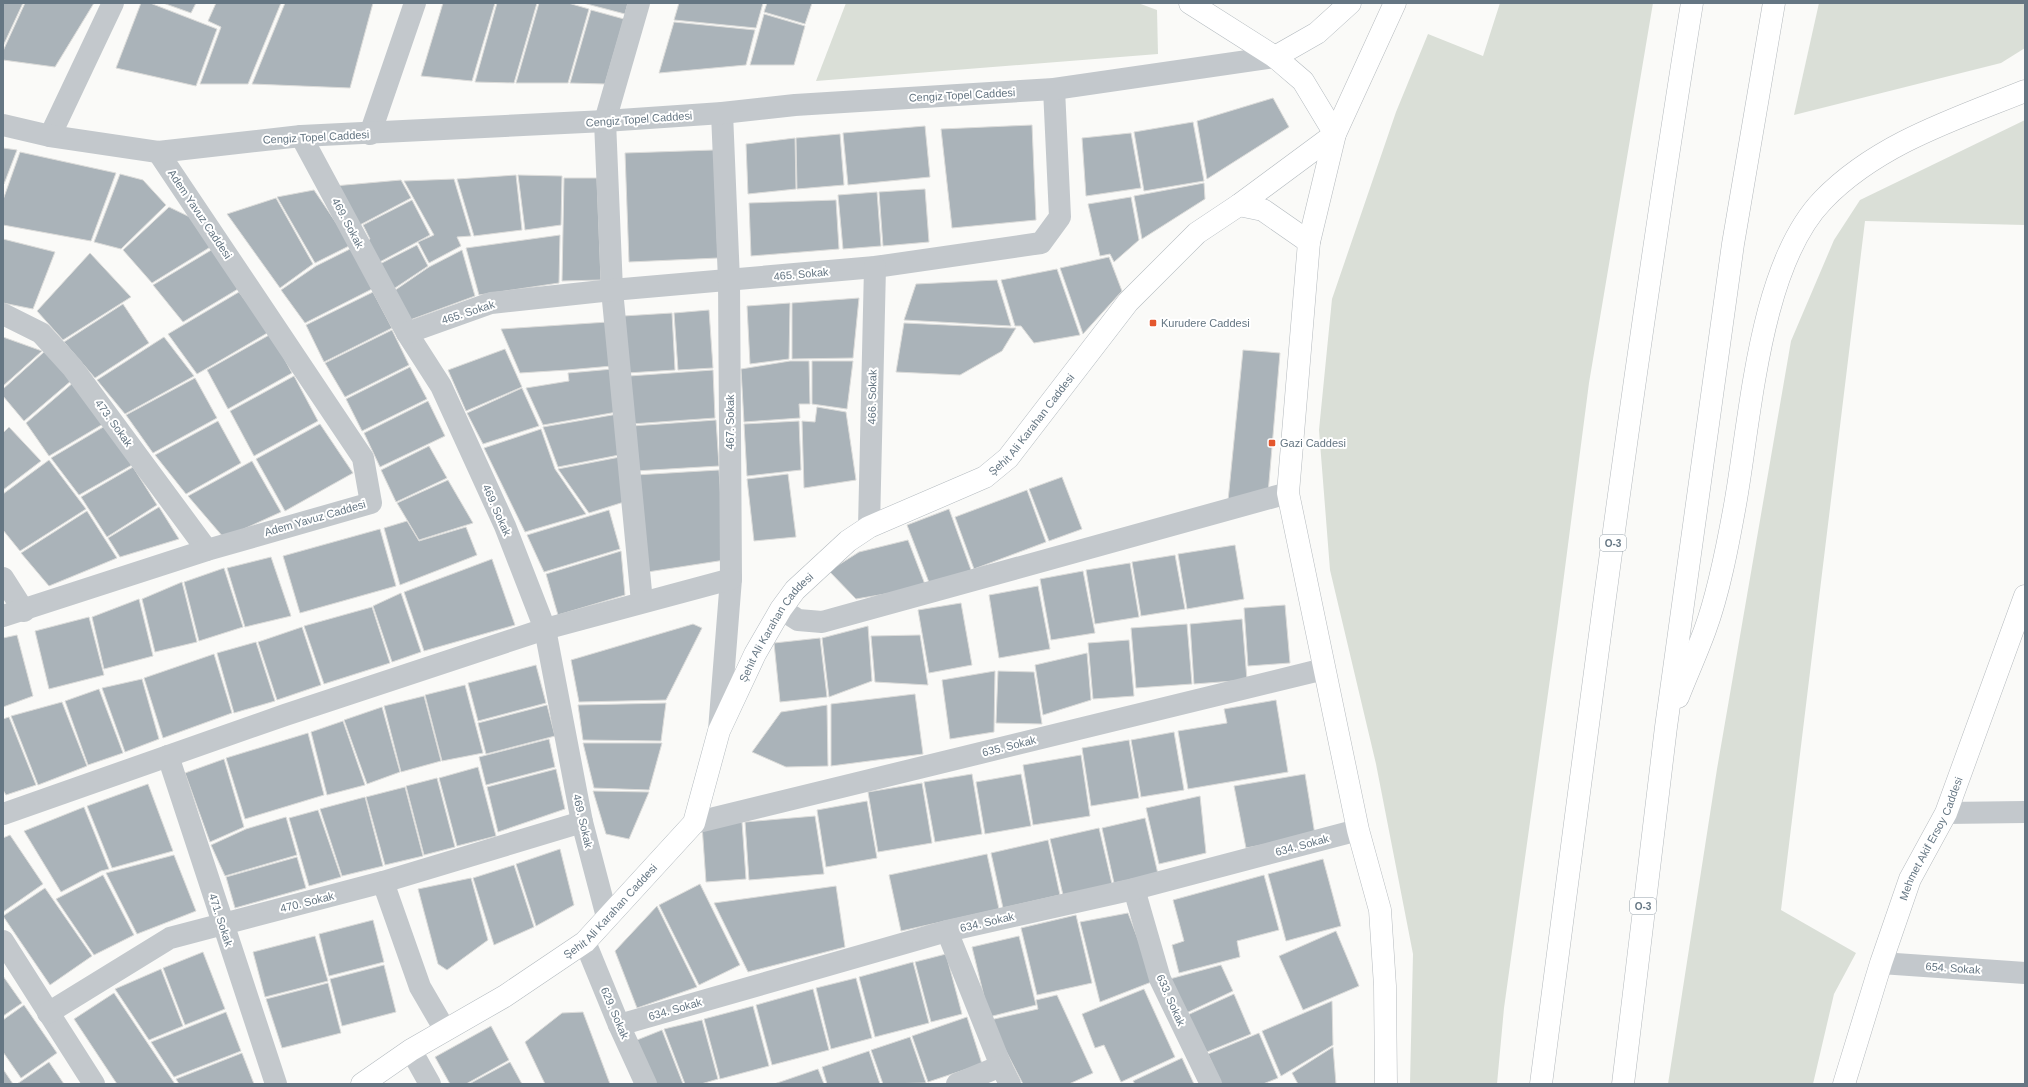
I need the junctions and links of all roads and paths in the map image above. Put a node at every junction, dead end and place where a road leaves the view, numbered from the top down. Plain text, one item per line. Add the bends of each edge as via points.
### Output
1 (113, 3) edge
2 (414, 3) edge
3 (639, 3) edge
4 (1190, 3) edge
5 (1350, 3) edge
6 (1396, 3) edge
7 (1692, 3) edge
8 (1774, 3) edge
9 (1276, 57) junction
10 (1054, 89) junction
11 (2025, 92) edge
12 (722, 113) junction
13 (605, 122) junction
14 (3, 125) edge
15 (370, 134) junction
16 (1335, 134) junction
17 (50, 136) junction
18 (301, 136) junction
19 (158, 152) junction
20 (1239, 205) junction
21 (1309, 242) junction
22 (875, 267) junction
23 (729, 280) junction
24 (612, 290) junction
25 (3, 314) edge
26 (407, 333) junction
27 (1288, 493) junction
28 (869, 527) junction
29 (207, 550) junction
30 (3, 578) edge
31 (730, 579) junction
32 (2025, 596) edge
33 (642, 602) junction
34 (781, 608) junction
35 (24, 611) junction
36 (3, 616) edge
37 (545, 629) junction
38 (1324, 669) junction
39 (1666, 727) junction
40 (719, 731) junction
41 (168, 756) junction
42 (2025, 812) edge
43 (1946, 813) junction
44 (3, 814) edge
45 (582, 822) junction
46 (694, 823) junction
47 (1358, 830) junction
48 (383, 882) junction
49 (1134, 889) junction
50 (607, 917) junction
51 (222, 923) junction
52 (947, 931) junction
53 (3, 941) edge
54 (585, 942) junction
55 (1881, 963) junction
56 (2025, 973) edge
57 (48, 1013) junction
58 (619, 1025) junction
59 (445, 1030) junction
60 (411, 1050) junction
61 (1006, 1075) edge
62 (94, 1084) edge
63 (276, 1084) edge
64 (362, 1084) edge
65 (430, 1084) edge
66 (646, 1084) edge
67 (957, 1084) edge
68 (1211, 1084) edge
69 (1386, 1084) edge
70 (1541, 1084) edge
71 (1623, 1084) edge
72 (1844, 1084) edge

1 - 17 street
2 - 15 street
3 - 13 street
4 - 9 main road
5 - 9 main road via 1317,33
6 - 16 main road
7 - 70 main road, O-3 via 1624,458
8 - 39 main road, O-3 via 1733,244
9 - 10 street, Cengiz Topel Caddesi
9 - 16 main road via 1303,81
10 - 12 street, Cengiz Topel Caddesi via 795,105
10 - 22 street, 465. Sokak via 1060,217 1041,243
11 - 39 main road via 1899,144 1868,163 1822,200 1798,234 1779,278 1759,350 1735,506 1708,622
12 - 13 street, Cengiz Topel Caddesi
12 - 23 street, 467. Sokak
13 - 15 street, Cengiz Topel Caddesi
13 - 24 street
14 - 17 street, Cengiz Topel Caddesi
15 - 18 street, Cengiz Topel Caddesi
16 - 20 main road, Şehit Ali Karahan Caddesi
16 - 21 main road
17 - 19 street, Cengiz Topel Caddesi
18 - 19 street, Cengiz Topel Caddesi
18 - 26 street, 469. Sokak
19 - 29 street, Adem Yavuz Caddesi via 363,458 371,503
20 - 21 main road via 1262,210
20 - 28 main road, Şehit Ali Karahan Caddesi via 1197,233 1128,302 1008,458 985,477
21 - 27 main road
22 - 23 street, 465. Sokak
22 - 28 street, 466. Sokak
23 - 24 street, 465. Sokak
23 - 31 street, 467. Sokak
24 - 26 street, 465. Sokak via 491,303
24 - 33 street
25 - 29 street, 473. Sokak via 41,333 72,367
26 - 37 street, 469. Sokak via 441,386 504,526
27 - 34 street via 822,622 798,620
27 - 38 main road
28 - 34 main road, Şehit Ali Karahan Caddesi via 848,541 795,590
29 - 35 street, Adem Yavuz Caddesi
30 - 35 street
31 - 33 street
31 - 40 street, 467. Sokak
32 - 43 main road, Mehmet Akif Ersoy Caddesi
33 - 37 street
34 - 40 main road, Şehit Ali Karahan Caddesi via 755,654
35 - 36 street, Adem Yavuz Caddesi
37 - 41 street
37 - 45 street, 469. Sokak
38 - 46 street, 635. Sokak
38 - 47 main road
39 - 71 main road, O-3
40 - 46 main road, Şehit Ali Karahan Caddesi
41 - 44 street
41 - 51 street, 471. Sokak
42 - 43 street
43 - 55 main road, Mehmet Akif Ersoy Caddesi via 1910,879
45 - 48 street, 470. Sokak
45 - 50 street, 469. Sokak
46 - 50 main road, Şehit Ali Karahan Caddesi
47 - 49 street, 634. Sokak
47 - 69 main road via 1380,910 1386,986
48 - 51 street, 470. Sokak
48 - 59 street via 420,987
49 - 52 street, 634. Sokak
49 - 68 street, 633. Sokak via 1160,980
50 - 54 main road, Şehit Ali Karahan Caddesi
51 - 57 street, 470. Sokak via 170,938
51 - 63 street, 471. Sokak
52 - 58 street, 634. Sokak
52 - 61 street
53 - 57 street
54 - 58 street, 629. Sokak
54 - 59 main road, Şehit Ali Karahan Caddesi via 505,996
55 - 56 street, 654. Sokak
55 - 72 main road, Mehmet Akif Ersoy Caddesi
57 - 62 street
58 - 66 street, 629. Sokak
59 - 60 main road, Şehit Ali Karahan Caddesi
60 - 64 main road, Şehit Ali Karahan Caddesi
60 - 65 street
61 - 67 street

